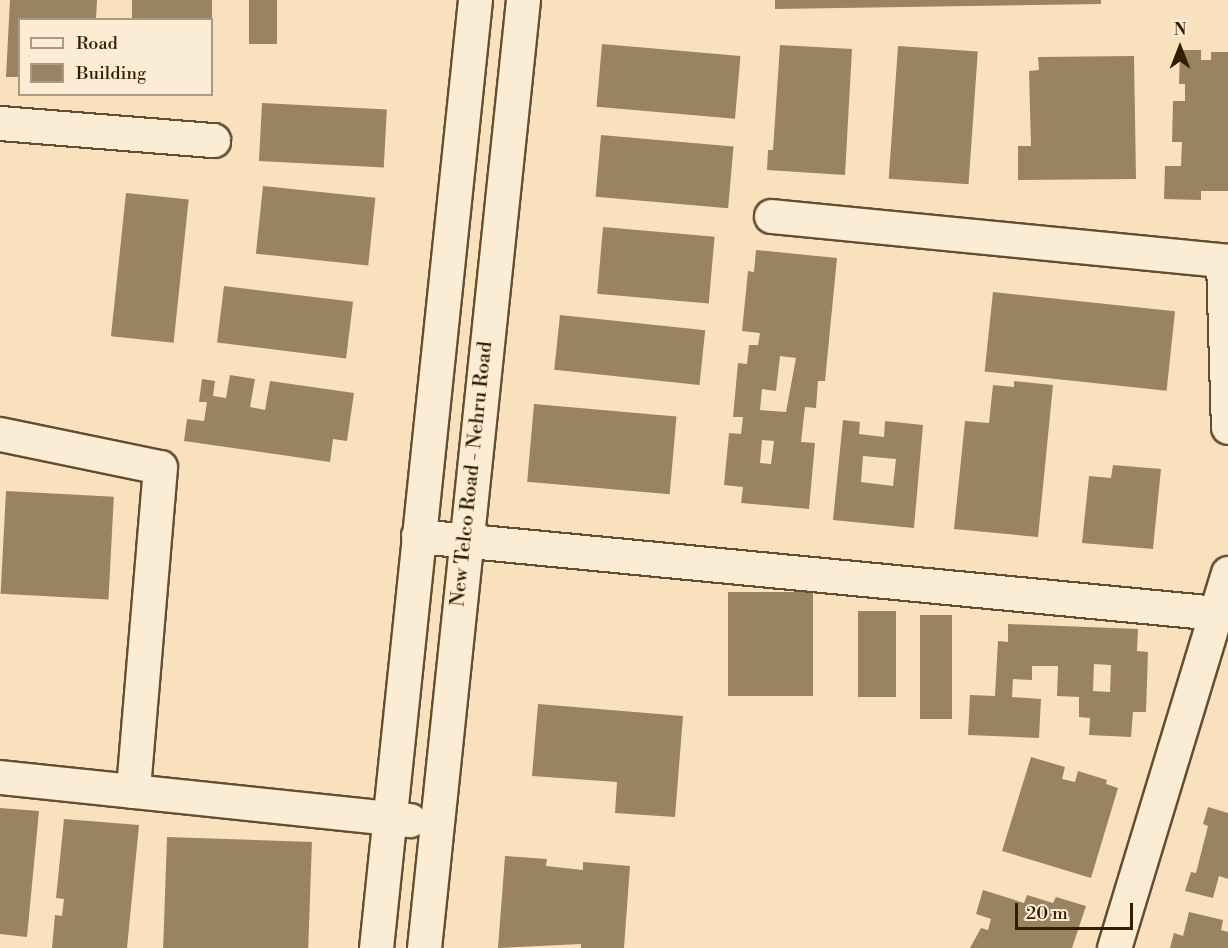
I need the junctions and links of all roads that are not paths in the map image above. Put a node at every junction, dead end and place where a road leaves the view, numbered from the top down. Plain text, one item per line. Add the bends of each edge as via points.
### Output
1 (475, 0) edge
2 (523, 0) edge
3 (0, 123) edge
4 (213, 140) dead end
5 (771, 216) dead end
6 (1226, 261) edge
7 (1228, 426) edge
8 (0, 434) edge
9 (418, 536) junction
10 (465, 541) junction
11 (1228, 573) edge
12 (1216, 613) junction
13 (0, 777) edge
14 (133, 791) junction
15 (389, 818) junction
16 (436, 823) junction
17 (376, 948) edge
18 (423, 948) edge
19 (1114, 948) edge

1 - 9 street
2 - 10 street, New Telco Road - Nehru Road
3 - 4 street
5 - 6 street
6 - 7 street
8 - 14 street via 160,467
9 - 10 street
9 - 15 street
10 - 12 street
10 - 16 street, New Telco Road - Nehru Road
11 - 12 street
12 - 19 street
13 - 14 street
14 - 15 street
15 - 16 street
15 - 17 street
16 - 18 street, New Telco Road - Nehru Road

